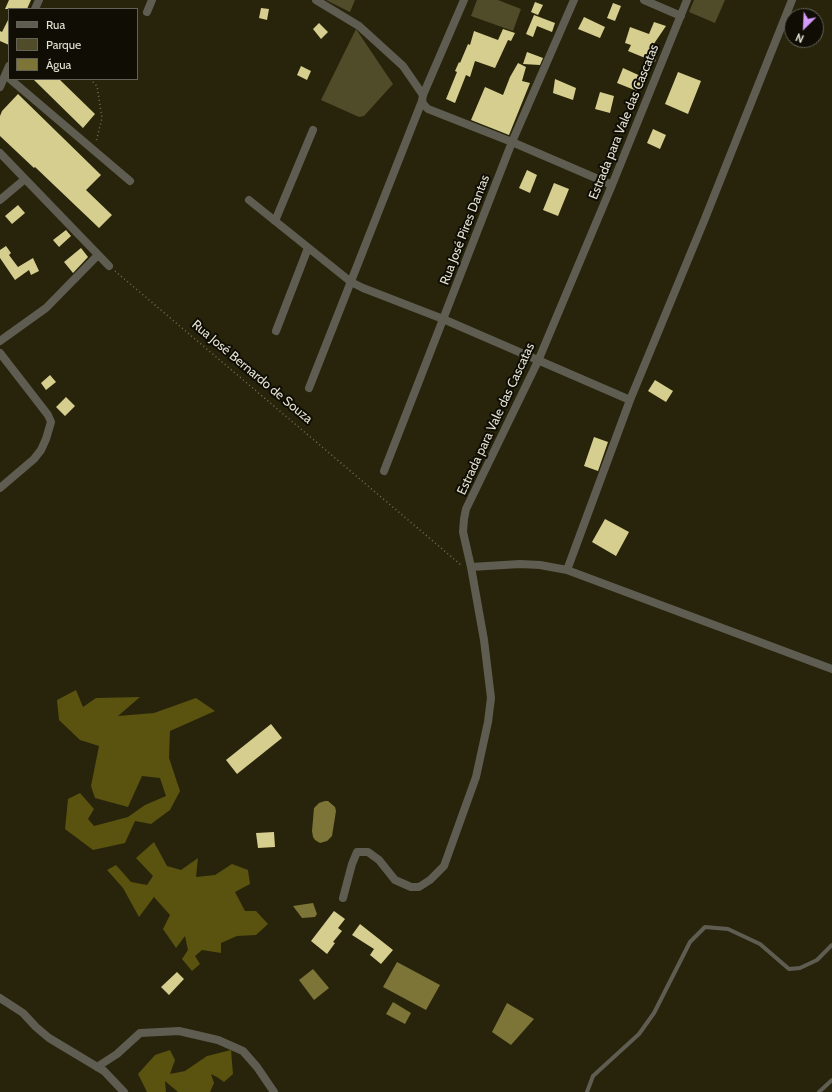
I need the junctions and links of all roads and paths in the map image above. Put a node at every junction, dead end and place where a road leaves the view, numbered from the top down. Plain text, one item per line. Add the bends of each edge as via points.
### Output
1 (152, 0) edge
2 (316, 0) edge
3 (464, 0) edge
4 (574, 0) edge
5 (644, 0) edge
6 (687, 0) edge
7 (792, 0) edge
8 (147, 12) dead end
9 (681, 16) junction
10 (8, 78) edge
11 (10, 80) edge
12 (91, 80) edge
13 (0, 87) edge
14 (423, 98) junction
15 (313, 130) dead end
16 (512, 142) junction
17 (94, 150) junction
18 (0, 153) edge
19 (25, 179) junction
20 (130, 181) dead end
21 (612, 185) junction
22 (0, 200) edge
23 (249, 200) dead end
24 (275, 221) junction
25 (308, 248) junction
26 (98, 255) junction
27 (109, 266) joint
28 (351, 282) junction
29 (443, 319) junction
30 (276, 331) dead end
31 (0, 341) edge
32 (0, 353) edge
33 (538, 360) junction
34 (310, 388) dead end
35 (630, 400) junction
36 (384, 471) dead end
37 (0, 488) edge
38 (567, 570) junction
39 (472, 571) junction
40 (832, 669) edge
41 (343, 898) dead end
42 (832, 946) edge
43 (0, 998) edge
44 (97, 1066) junction
45 (832, 1080) edge
46 (124, 1092) edge
47 (274, 1092) edge
48 (587, 1092) edge
49 (818, 1092) edge

1 - 8 street
2 - 14 street via 360,26 403,66
3 - 14 street
4 - 16 street, Rua José Pires Dantas
5 - 9 street
6 - 9 street, Estrada para Vale das Cascatas
7 - 35 street
9 - 21 street, Estrada para Vale das Cascatas
10 - 13 street
11 - 17 street
12 - 17 path via 97,86 102,118
14 - 16 street via 428,109
14 - 28 street
15 - 24 street
16 - 21 street
16 - 29 street, Rua José Pires Dantas
17 - 20 street
18 - 19 street
19 - 22 street
19 - 26 street
21 - 33 street, Estrada para Vale das Cascatas
23 - 24 street
24 - 25 street
25 - 28 street
25 - 30 street
26 - 27 street
26 - 31 street via 46,308
27 - 39 path, Rua José Bernardo de Souza
28 - 29 street
28 - 34 street
29 - 33 street
29 - 36 street, Rua José Pires Dantas
32 - 37 street via 51,422 42,450
33 - 35 street
33 - 39 street, Estrada para Vale das Cascatas via 466,508 463,532
35 - 38 street
38 - 39 street via 520,564
38 - 40 street
39 - 41 street, Estrada para Vale das Cascatas via 491,698 476,777 444,866 430,880 419,887 411,887 395,880 379,860 368,852 357,852
42 - 48 lane via 817,960 800,968 789,969 760,944 728,929 705,927 690,942 654,1013 639,1034 593,1076
43 - 44 street via 23,1013 49,1038
44 - 46 street
44 - 47 street via 117,1054 140,1033 179,1031 218,1040 243,1051
45 - 49 lane

